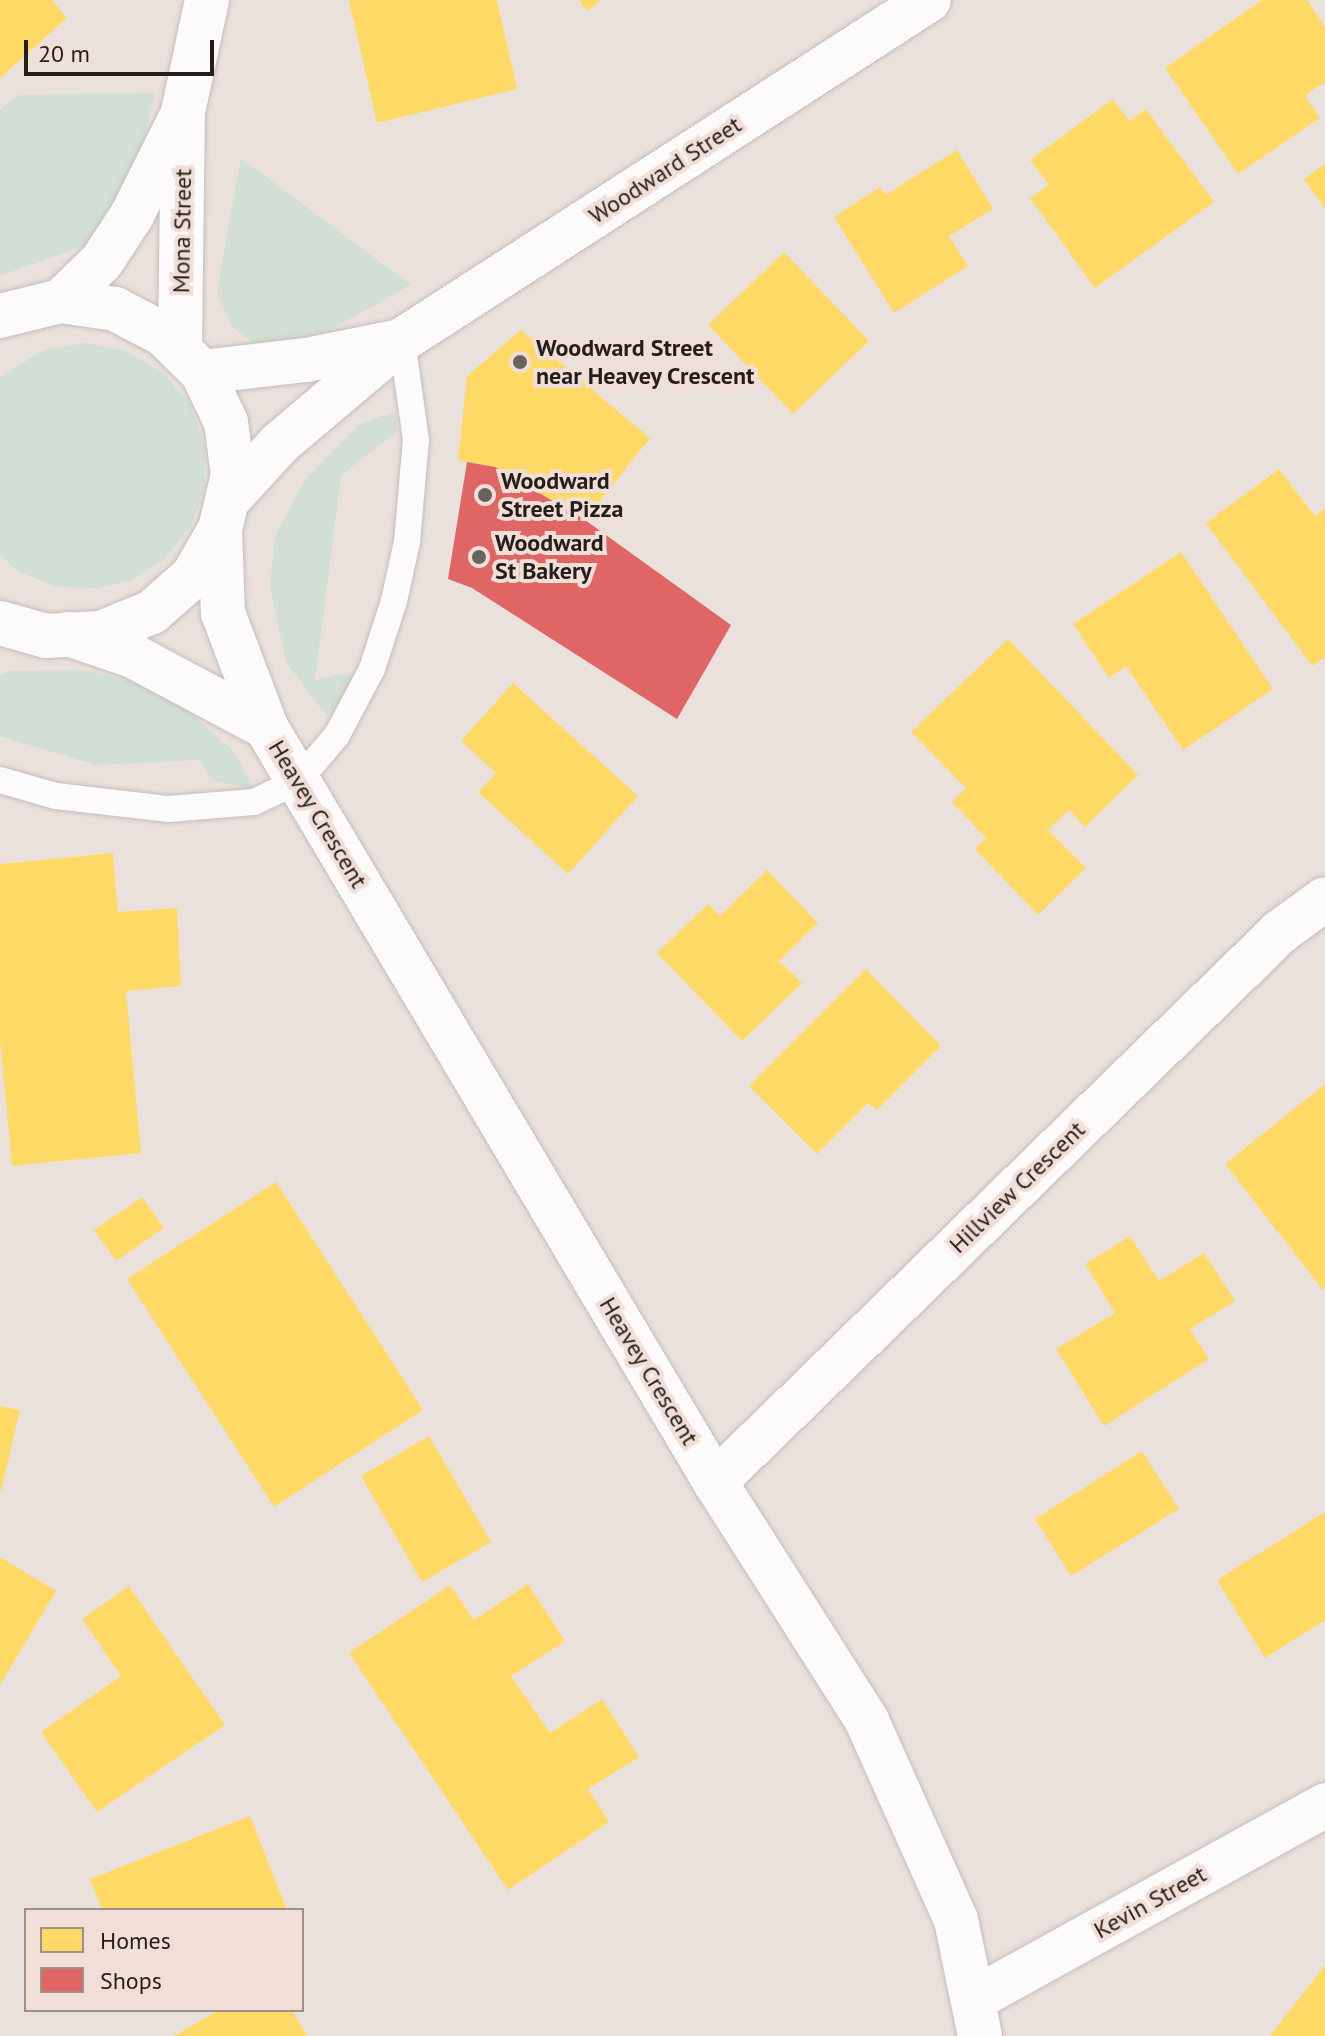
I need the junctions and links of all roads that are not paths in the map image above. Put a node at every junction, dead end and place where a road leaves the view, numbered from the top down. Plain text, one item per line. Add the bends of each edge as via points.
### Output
1 (207, 0) edge
2 (929, 0) edge
3 (183, 112) junction
4 (61, 301) junction
5 (0, 316) edge
6 (402, 340) junction
7 (191, 361) junction
8 (224, 515) junction
9 (24, 632) edge
10 (266, 727) junction
11 (0, 780) edge
12 (298, 781) junction
13 (1325, 899) edge
14 (715, 1482) junction
15 (1325, 1805) edge
16 (978, 2017) edge

1 - 3 street, Mona Street
2 - 6 street, Woodward Street
3 - 4 street, Mona Street via 132,215 102,261
3 - 7 street, Mona Street
4 - 5 street
4 - 7 street via 115,309 163,334
6 - 7 street, Woodward Street via 306,360
6 - 8 street, Woodward Street via 280,443
6 - 12 lane via 416,440 407,542 394,601 372,669 337,735
7 - 8 street, Heavey Crescent via 226,422 233,475
8 - 9 street via 193,576 152,612 101,633
8 - 10 street, Heavey Crescent via 223,613
9 - 10 street, Heavey Crescent via 133,656
10 - 12 street, Heavey Crescent
11 - 12 lane via 56,796 169,809 254,802
12 - 14 street, Heavey Crescent
13 - 14 street, Hillview Crescent via 1281,931
14 - 16 street, Heavey Crescent via 867,1721 956,1920
15 - 16 street, Kevin Street

